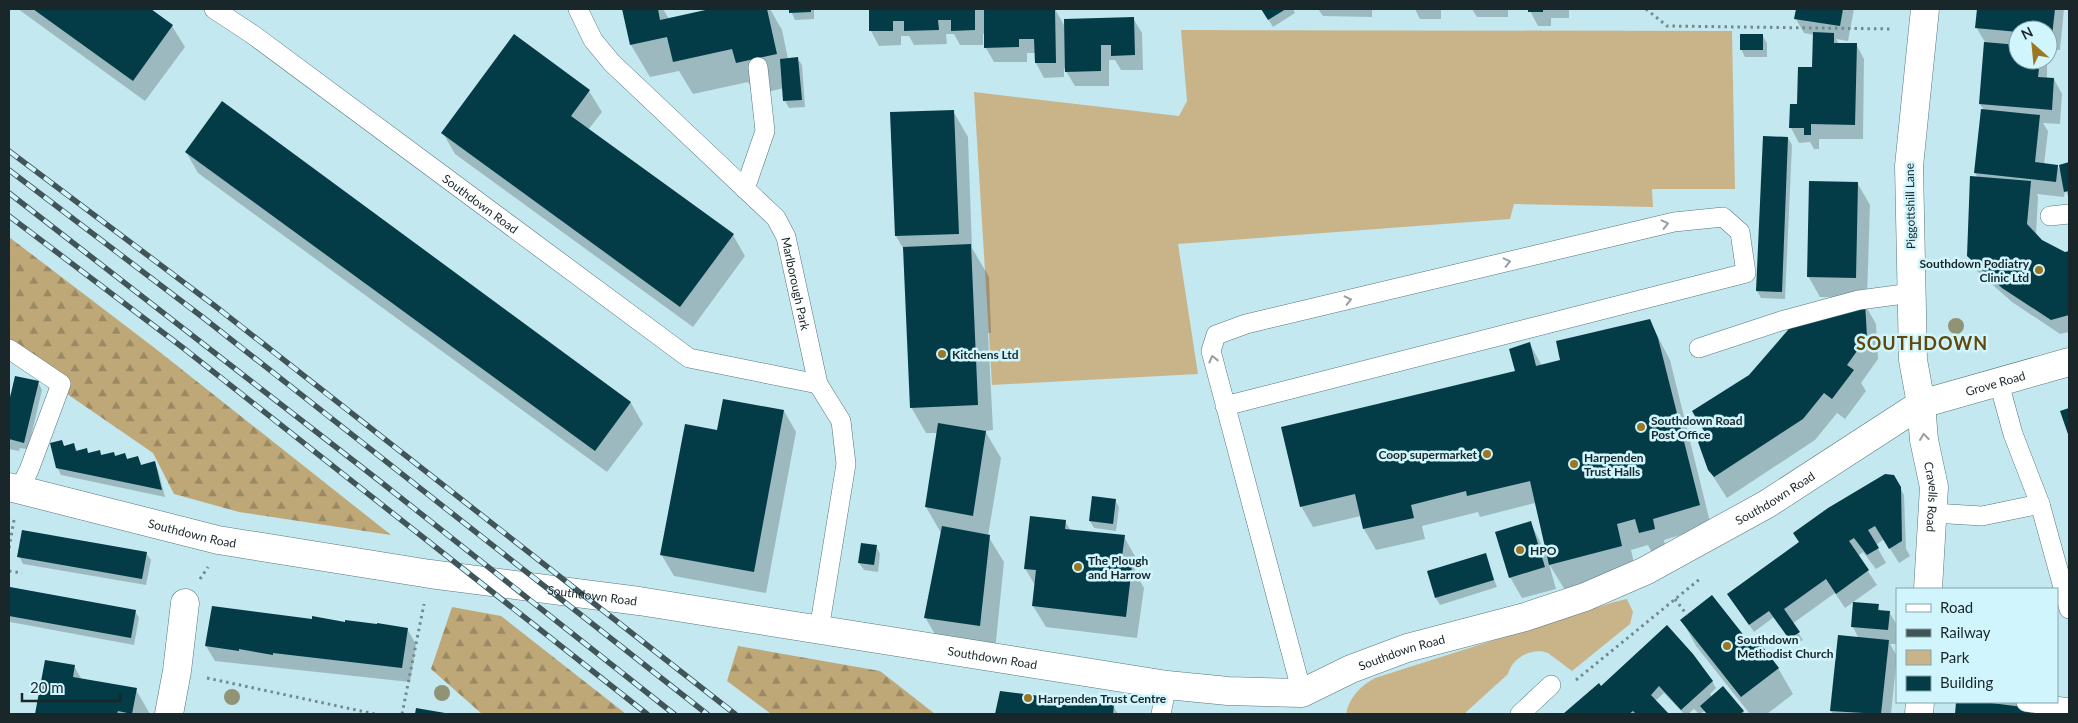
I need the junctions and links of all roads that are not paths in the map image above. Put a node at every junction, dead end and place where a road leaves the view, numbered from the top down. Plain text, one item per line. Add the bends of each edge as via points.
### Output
1 (214, 9) edge
2 (578, 9) edge
3 (1923, 19) edge
4 (758, 67) dead end
5 (745, 189) junction
6 (2069, 214) edge
7 (2050, 216) dead end
8 (1912, 293) junction
9 (1699, 348) dead end
10 (9, 349) edge
11 (2069, 362) edge
12 (1999, 383) junction
13 (818, 384) junction
14 (1921, 404) junction
15 (1225, 406) junction
16 (14, 488) edge
17 (2040, 504) junction
18 (1933, 514) junction
19 (1928, 588) edge
20 (185, 603) road end
21 (2069, 609) edge
22 (819, 630) junction
23 (1551, 685) dead end
24 (1166, 686) junction
25 (1305, 703) edge
26 (2033, 703) edge
27 (2069, 708) edge
28 (169, 714) edge
29 (1161, 714) edge
30 (1520, 714) edge

1 - 13 lane, Southdown Road via 689,358
2 - 5 lane, Marlborough Park via 593,40 612,63
3 - 8 street, Piggottshill Lane via 1909,166
4 - 5 lane via 765,131
5 - 13 lane, Marlborough Park via 776,218 786,237
6 - 7 lane
8 - 9 lane via 1859,300
8 - 14 street, Piggottshill Lane via 1913,360
10 - 16 lane via 61,384 29,470
11 - 12 street, Grove Road
12 - 14 street, Grove Road
12 - 17 lane via 2013,434
13 - 22 lane, Marlborough Park via 841,421 846,464
18 -> 14 street, Cravells Road via 1934,487 1924,440
14 - 25 street, Southdown Road via 1767,504 1645,571 1585,597 1525,617 1407,648 1351,669
15 -> 15 lane via 1211,351 1216,335 1246,324 1674,222 1724,217 1740,232 1746,273
15 - 25 lane
16 - 22 street, Southdown Road via 218,540
17 - 18 lane via 1982,516
17 - 21 lane
18 - 19 street, Cravells Road
20 - 28 street
22 - 24 street, Southdown Road
23 - 30 lane
24 - 25 street, Southdown Road via 1228,691
24 - 29 lane
26 - 27 lane

